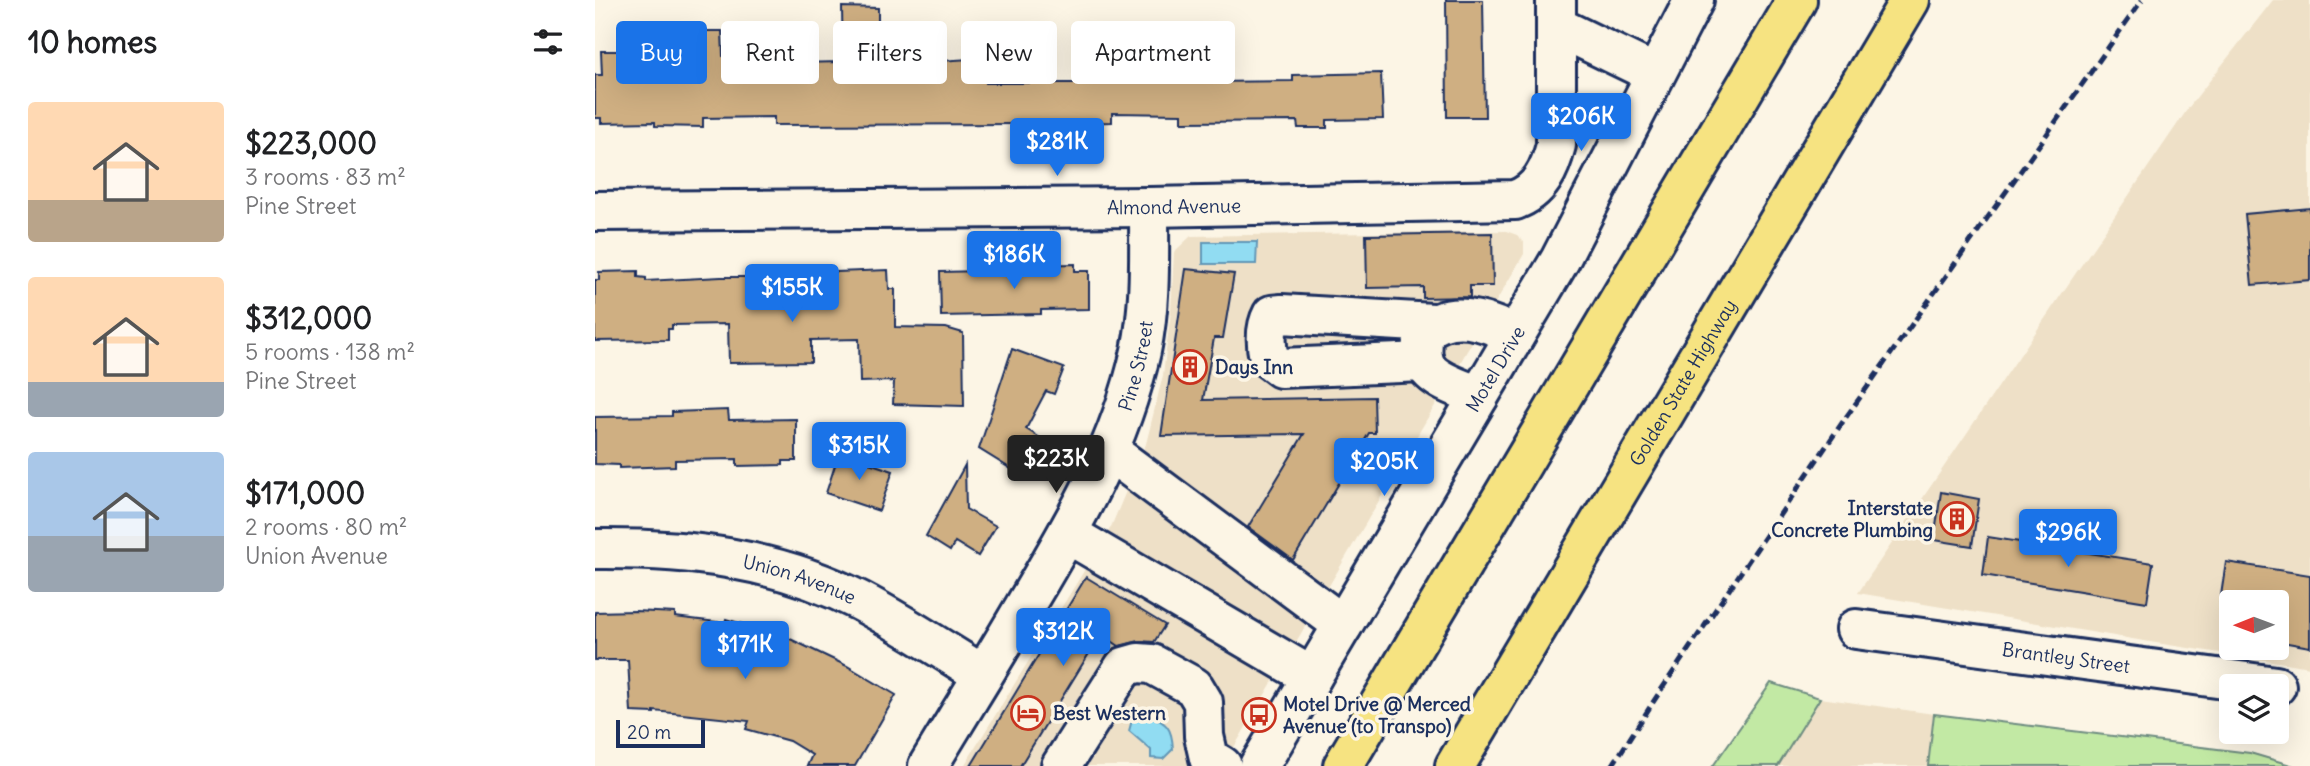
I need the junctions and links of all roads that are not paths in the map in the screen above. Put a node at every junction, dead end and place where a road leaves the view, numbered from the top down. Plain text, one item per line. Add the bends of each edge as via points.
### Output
1 (1694, 0) edge
2 (1797, 0) edge
3 (1910, 0) edge
4 (1556, 13) edge
5 (1655, 74) junction
6 (1149, 207) junction
7 (595, 211) edge
8 (1433, 323) junction
9 (1515, 335) junction
10 (1424, 362) junction
11 (1479, 396) junction
12 (1109, 451) junction
13 (1068, 534) junction
14 (595, 549) edge
15 (1343, 625) junction
16 (1856, 629) dead end
17 (983, 676) junction
18 (1312, 677) junction
19 (2219, 678) edge
20 (2289, 688) edge
21 (2310, 691) edge
22 (928, 766) edge
23 (1062, 766) edge
24 (1222, 766) edge
25 (1259, 766) edge
26 (1343, 766) edge
27 (1455, 766) edge

1 - 5 street, Motel Drive
2 - 26 highway
3 - 27 highway, Golden State Highway
4 - 5 street
4 - 6 street, Almond Avenue via 1556,145 1538,186 1523,198
5 - 9 street, Motel Drive
6 - 7 street, Almond Avenue
6 - 12 street, Pine Street via 1141,349
8 - 9 street via 1477,320
8 - 10 street via 1424,332
8 - 10 street via 1282,314 1272,316 1268,323 1269,359 1280,368
9 - 11 street, Motel Drive
10 - 11 street via 1443,380
11 - 15 street, Motel Drive
12 - 13 street, Pine Street
12 - 15 street
13 - 17 street, Pine Street
13 - 18 street
14 - 17 street, Union Avenue via 710,554 811,580 887,616
15 - 18 street, Motel Drive
16 - 19 street, Brantley Street
17 - 22 street, Pine Street
18 - 25 street, Motel Drive
20 - 21 street, Brantley Street
23 - 24 street via 1124,667 1138,663 1152,664 1194,687 1203,702 1203,736 1209,758

